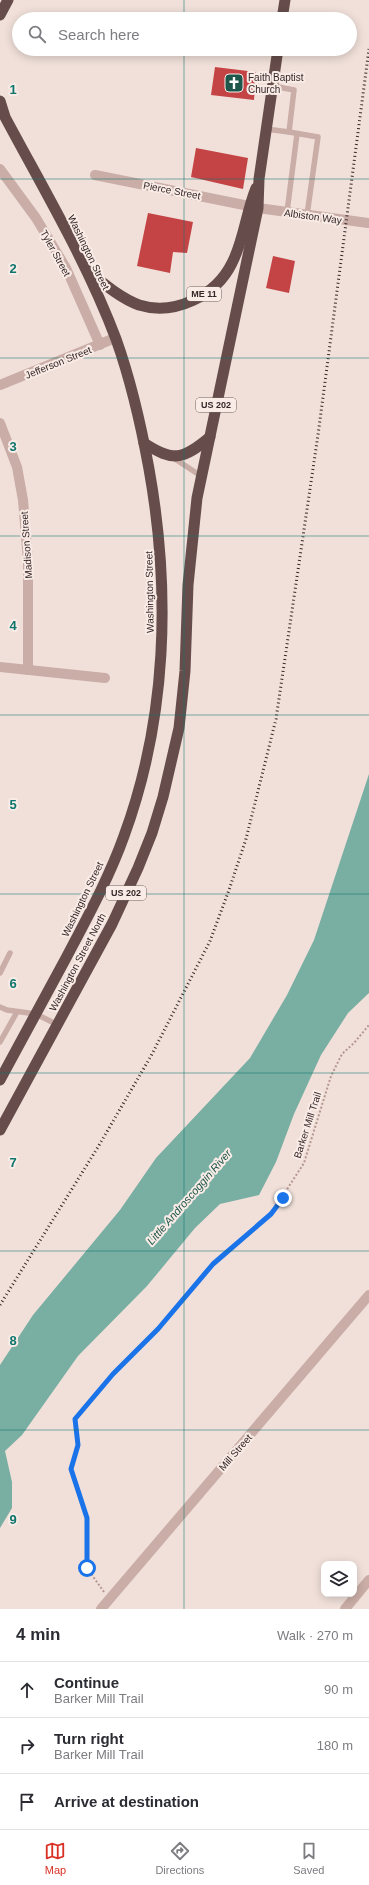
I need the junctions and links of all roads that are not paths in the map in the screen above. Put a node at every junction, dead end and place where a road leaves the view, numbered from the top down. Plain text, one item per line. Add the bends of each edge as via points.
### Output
1 (8, 0) edge
2 (285, 0) edge
3 (283, 12) edge
4 (0, 15) edge
5 (277, 56) edge
6 (272, 86) junction
7 (0, 101) edge
8 (266, 129) junction
9 (289, 132) junction
10 (296, 134) junction
11 (0, 169) edge
12 (95, 175) dead end
13 (253, 207) junction
14 (287, 212) junction
15 (307, 214) junction
16 (368, 223) edge
17 (87, 271) junction
18 (116, 338) junction
19 (100, 345) junction
20 (0, 385) edge
21 (0, 423) edge
22 (210, 437) junction
23 (144, 443) junction
24 (170, 456) junction
25 (201, 476) junction
26 (0, 667) edge
27 (28, 670) junction
28 (105, 678) dead end
29 (10, 953) dead end
30 (0, 973) edge
31 (0, 1007) edge
32 (17, 1012) junction
33 (36, 1014) junction
34 (58, 1025) junction
35 (0, 1042) edge
36 (0, 1080) edge
37 (0, 1130) edge
38 (369, 1295) edge
39 (369, 1580) edge
40 (101, 1609) edge
41 (345, 1609) edge

1 - 4 highway
2 - 3 highway
5 - 6 highway
6 - 8 highway
6 - 9 lane via 294,90
7 - 17 highway, Washington Street / US 202 via 5,117
8 - 9 lane
8 - 13 highway, ME 11
9 - 10 lane
10 - 14 lane
10 - 15 lane via 318,137
11 - 19 street, Tyler Street via 36,218 66,268
12 - 13 street, Pierce Street
13 - 14 street, Albiston Way
13 - 17 highway, ME 11 via 226,275 205,293 184,303 165,308 139,305
13 - 22 highway, US 202
14 - 15 street, Albiston Way
15 - 16 street, Albiston Way
17 - 18 highway, Washington Street / US 202
18 - 19 street, Jefferson Street
18 - 23 highway, Washington Street / US 202
19 - 20 street, Jefferson Street
21 - 27 street, Madison Street via 17,467 23,500 28,561
22 - 24 highway via 190,453
22 - 25 highway, US 202
23 - 24 highway
23 - 33 highway, Washington Street / US 202 via 156,506 162,569 162,633 154,720 140,788 124,838 84,925
24 - 25 lane
25 - 34 highway, Washington Street North / US 202 via 192,541 185,671 179,728 169,777 138,868 112,924
26 - 27 street
27 - 28 street
29 - 30 lane
31 - 32 lane
32 - 33 lane
32 - 35 lane
33 - 34 lane
33 - 36 highway, Washington Street / US 202
34 - 37 highway, Washington Street North / US 202
38 - 40 street, Mill Street
39 - 41 street

